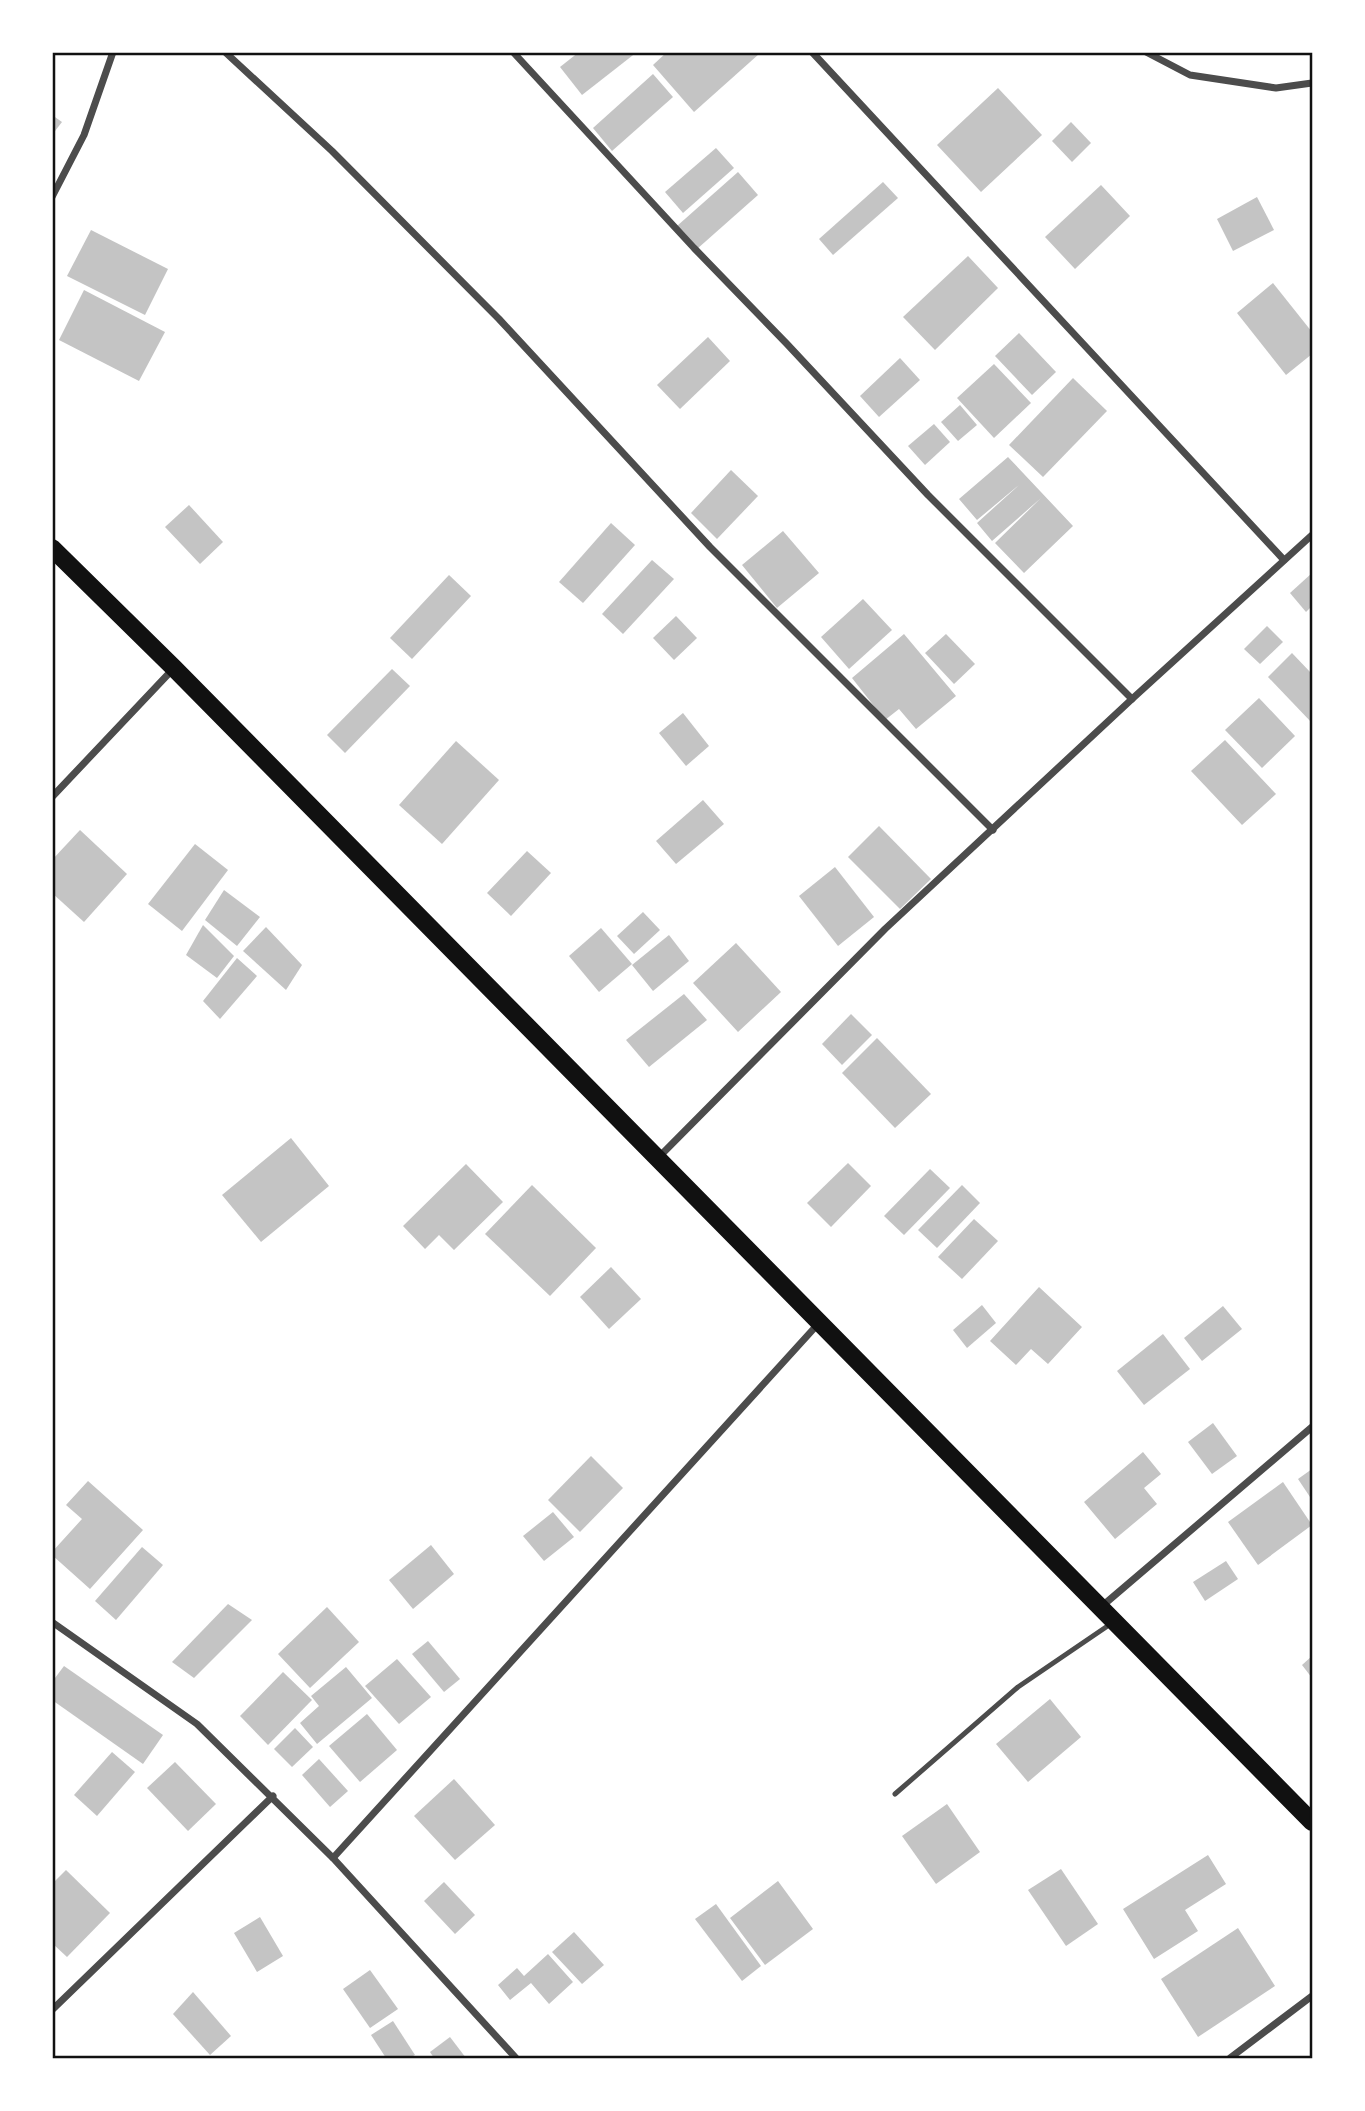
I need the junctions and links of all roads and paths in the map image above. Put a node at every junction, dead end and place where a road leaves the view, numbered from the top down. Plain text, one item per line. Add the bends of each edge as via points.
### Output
1 (113, 52) edge
2 (225, 52) edge
3 (513, 52) edge
4 (812, 52) edge
5 (1146, 52) edge
6 (1312, 83) edge
7 (52, 197) edge
8 (1312, 535) edge
9 (52, 548) edge
10 (1284, 559) junction
11 (174, 668) junction
12 (1132, 699) junction
13 (52, 797) edge
14 (993, 830) junction
15 (656, 1160) junction
16 (819, 1324) junction
17 (1312, 1427) edge
18 (1101, 1608) junction
19 (52, 1622) edge
20 (1115, 1622) junction
21 (895, 1794) dead end
22 (273, 1796) junction
23 (1312, 1822) edge
24 (333, 1858) junction
25 (1312, 1996) edge
26 (52, 2010) edge
27 (516, 2059) edge
28 (1230, 2059) edge

1 - 7 street via 84,135
2 - 14 street via 332,151 489,309 710,547
3 - 12 street via 929,495
4 - 10 street
5 - 6 street via 1190,75 1276,88
8 - 10 street
9 - 11 main road
10 - 12 street
11 - 13 street
11 - 15 main road
12 - 14 street
14 - 15 street via 886,929
15 - 16 main road
16 - 18 main road
16 - 24 street
17 - 18 street
18 - 20 main road
19 - 22 street via 197,1724
20 - 21 lane via 1018,1687
20 - 23 main road
22 - 24 street
22 - 26 street
24 - 27 street
25 - 28 street

